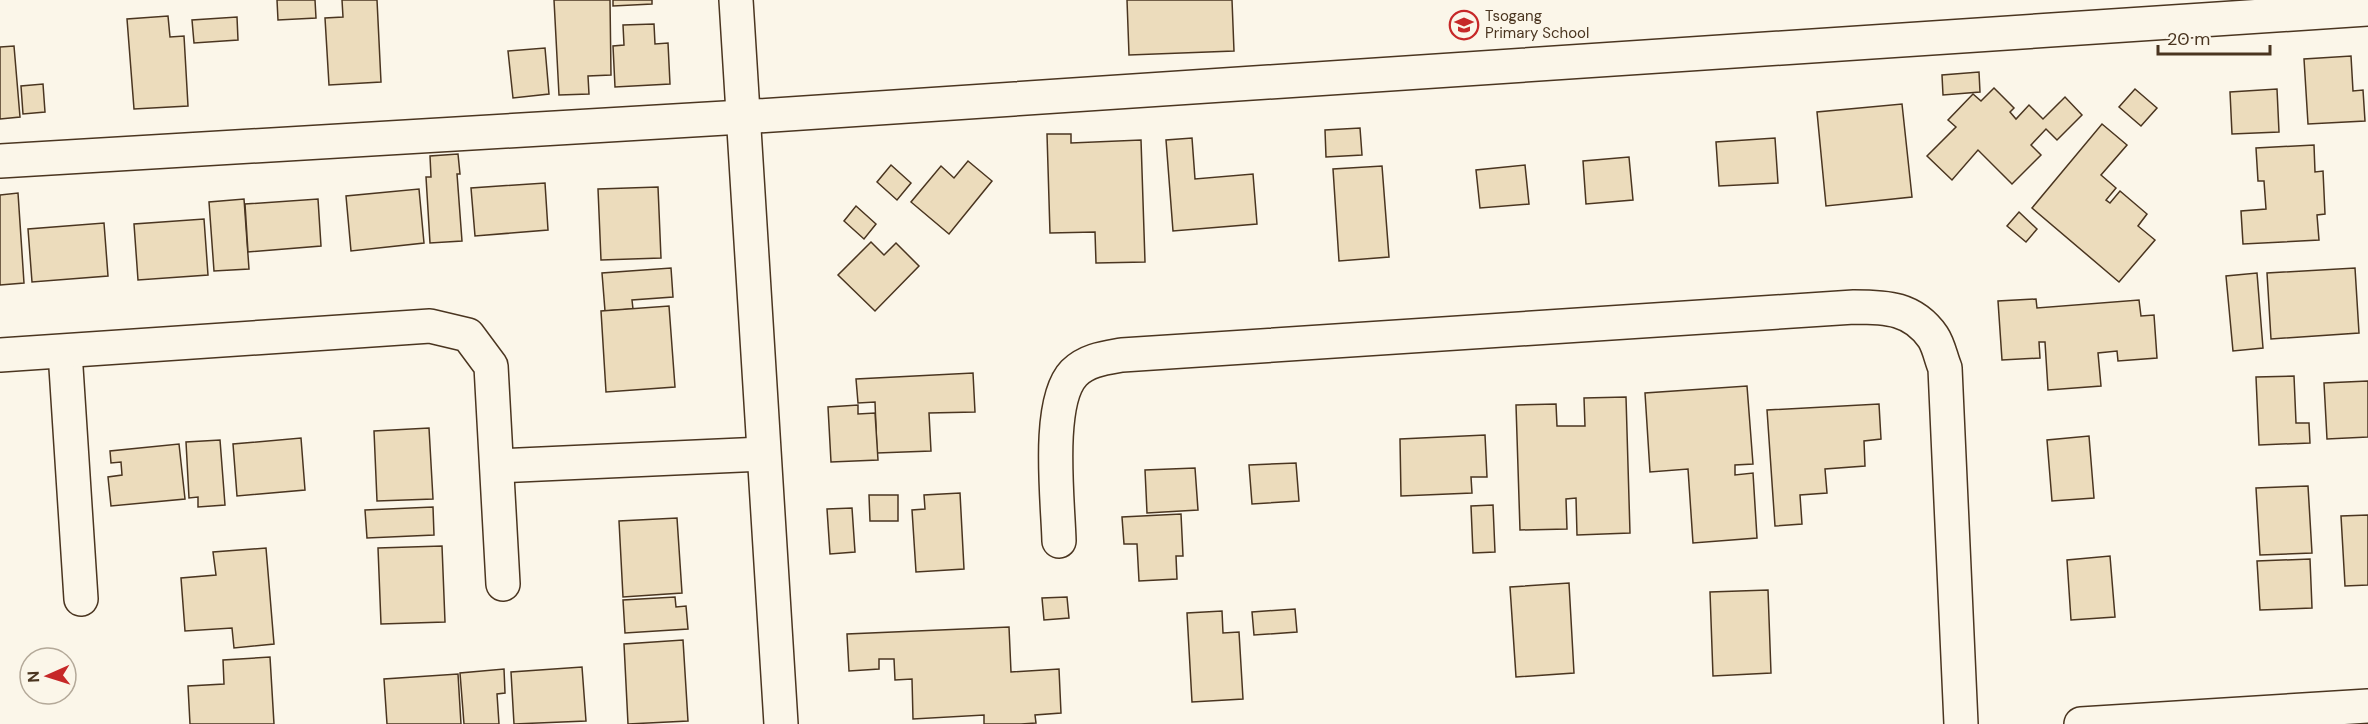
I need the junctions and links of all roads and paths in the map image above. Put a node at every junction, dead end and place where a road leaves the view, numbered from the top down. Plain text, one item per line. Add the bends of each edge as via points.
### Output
1 (736, 0) edge
2 (2368, 9) edge
3 (742, 117) junction
4 (0, 161) edge
5 (65, 351) junction
6 (0, 355) edge
7 (763, 454) junction
8 (497, 466) junction
9 (1059, 541) dead end
10 (503, 584) dead end
11 (81, 599) dead end
12 (2368, 706) edge
13 (781, 724) edge
14 (1961, 724) edge
15 (2080, 724) edge

1 - 3 street
2 - 3 street
3 - 4 street
3 - 7 street
5 - 6 street
5 - 8 street via 430,326 468,335 491,366
5 - 11 street
7 - 8 street
7 - 13 street
8 - 10 street
9 - 14 street via 1056,421 1062,394 1074,373 1095,360 1122,355 1854,306 1890,308 1916,318 1934,338 1945,368
12 - 15 street

